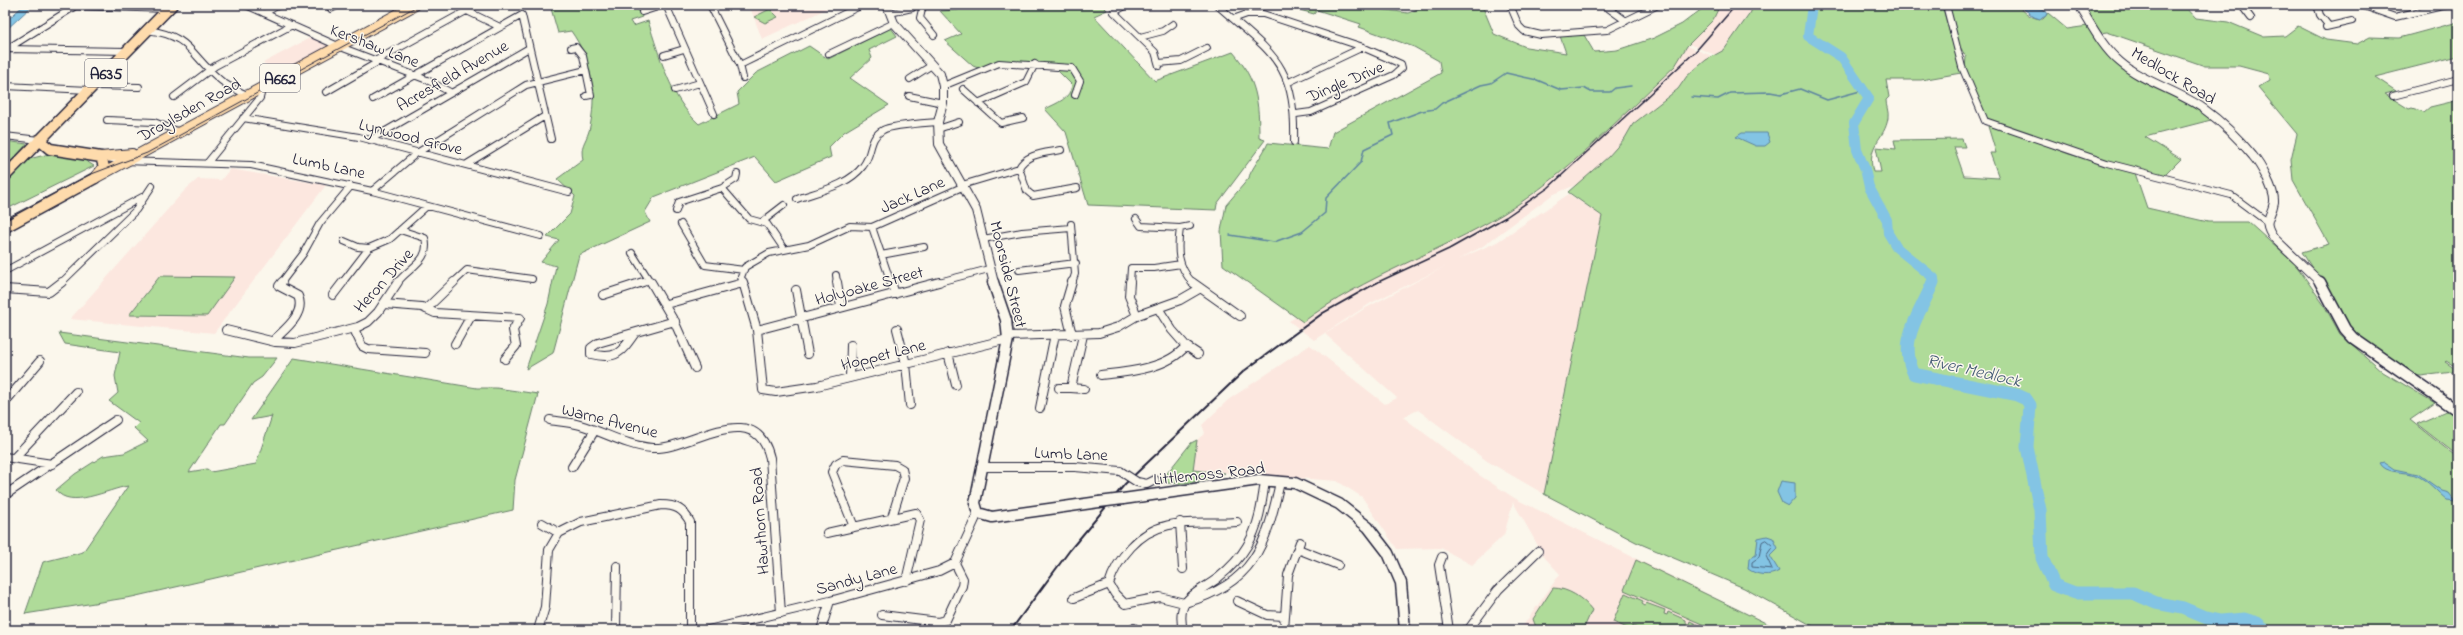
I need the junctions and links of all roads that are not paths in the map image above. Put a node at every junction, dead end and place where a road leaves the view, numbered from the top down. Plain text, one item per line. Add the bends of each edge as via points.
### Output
1 (246, 5) edge
2 (279, 5) edge
3 (339, 5) edge
4 (415, 5) edge
5 (477, 5) edge
6 (665, 5) edge
7 (710, 5) edge
8 (862, 5) edge
9 (886, 5) edge
10 (923, 5) edge
11 (1129, 5) edge
12 (1218, 5) edge
13 (1510, 5) edge
14 (1604, 5) edge
15 (1658, 5) edge
16 (1946, 5) edge
17 (2079, 5) edge
18 (2236, 5) edge
19 (2317, 5) edge
20 (2361, 5) edge
21 (2447, 5) edge
22 (76, 6) edge
23 (170, 7) edge
24 (912, 8) dead end
25 (332, 9) dead end
26 (467, 11) junction
27 (642, 12) dead end
28 (264, 13) junction
29 (890, 13) junction
30 (2251, 18) dead end
31 (1233, 20) junction
32 (1626, 21) junction
33 (2352, 21) dead end
34 (894, 23) junction
35 (292, 25) junction
36 (1173, 26) dead end
37 (500, 27) junction
38 (147, 30) junction
39 (934, 35) dead end
40 (1140, 37) junction
41 (338, 46) junction
42 (1363, 47) junction
43 (529, 48) junction
44 (571, 48) dead end
45 (6, 49) edge
46 (684, 49) junction
47 (1204, 50) dead end
48 (126, 51) junction
49 (829, 54) dead end
50 (664, 55) dead end
51 (376, 62) junction
52 (1035, 64) junction
53 (740, 65) junction
54 (932, 65) junction
55 (209, 68) junction
56 (586, 70) junction
57 (415, 75) junction
58 (744, 78) dead end
59 (910, 78) dead end
60 (2458, 79) edge
61 (2450, 81) junction
62 (536, 82) junction
63 (1289, 82) junction
64 (700, 83) junction
65 (5, 86) edge
66 (943, 86) junction
67 (2458, 86) edge
68 (139, 87) dead end
69 (91, 88) junction
70 (963, 89) dead end
71 (256, 90) junction
72 (675, 90) dead end
73 (326, 92) dead end
74 (450, 92) junction
75 (247, 95) junction
76 (1075, 95) dead end
77 (586, 96) dead end
78 (909, 96) dead end
79 (2393, 96) dead end
80 (174, 97) dead end
81 (372, 99) dead end
82 (944, 103) junction
83 (978, 103) junction
84 (714, 114) dead end
85 (1296, 114) junction
86 (545, 116) junction
87 (243, 118) junction
88 (1023, 118) dead end
89 (107, 120) dead end
90 (959, 122) dead end
91 (938, 125) junction
92 (180, 132) junction
93 (5, 136) edge
94 (551, 139) dead end
95 (39, 140) junction
96 (370, 140) junction
97 (1294, 142) dead end
98 (50, 149) junction
99 (146, 150) junction
100 (1060, 150) dead end
101 (417, 152) junction
102 (103, 157) junction
103 (20, 161) junction
104 (127, 161) junction
105 (208, 162) junction
106 (467, 164) junction
107 (1020, 168) junction
108 (737, 174) dead end
109 (5, 176) edge
110 (95, 178) junction
111 (152, 186) dead end
112 (351, 186) junction
113 (962, 186) junction
114 (722, 188) junction
115 (1077, 188) dead end
116 (372, 191) junction
117 (569, 192) dead end
118 (146, 195) junction
119 (797, 199) dead end
120 (784, 205) dead end
121 (426, 206) junction
122 (676, 211) dead end
123 (1136, 219) dead end
124 (762, 222) junction
125 (2266, 222) junction
126 (681, 224) dead end
127 (1190, 226) dead end
128 (5, 227) edge
129 (872, 227) junction
130 (1180, 228) junction
131 (400, 230) junction
132 (542, 236) dead end
133 (983, 239) junction
134 (344, 241) dead end
135 (369, 248) junction
136 (924, 248) dead end
137 (784, 250) junction
138 (632, 253) dead end
139 (881, 255) junction
140 (1076, 263) junction
141 (1181, 264) junction
142 (989, 269) junction
143 (1019, 270) dead end
144 (5, 271) edge
145 (836, 275) dead end
146 (743, 277) junction
147 (532, 279) dead end
148 (650, 280) junction
149 (5, 289) edge
150 (1199, 289) junction
151 (796, 290) dead end
152 (895, 294) junction
153 (333, 295) dead end
154 (603, 295) dead end
155 (384, 304) junction
156 (666, 304) junction
157 (841, 307) junction
158 (1158, 308) junction
159 (426, 309) junction
160 (471, 316) junction
161 (1137, 316) junction
162 (1240, 316) dead end
163 (801, 318) junction
164 (675, 322) junction
165 (354, 329) junction
166 (897, 329) dead end
167 (226, 330) dead end
168 (757, 330) junction
169 (635, 333) junction
170 (1055, 334) junction
171 (1072, 335) junction
172 (1083, 335) junction
173 (1009, 337) junction
174 (274, 340) junction
175 (455, 344) dead end
176 (851, 345) dead end
177 (1186, 346) junction
178 (425, 353) dead end
179 (948, 353) junction
180 (808, 354) dead end
181 (1198, 354) dead end
182 (505, 359) dead end
183 (40, 361) dead end
184 (906, 364) junction
185 (695, 368) dead end
186 (1101, 375) dead end
187 (850, 377) junction
188 (956, 385) dead end
189 (1059, 388) dead end
190 (1071, 388) junction
191 (1084, 389) dead end
192 (76, 392) dead end
193 (5, 402) edge
194 (910, 405) dead end
195 (1040, 408) dead end
196 (2458, 411) edge
197 (116, 420) dead end
198 (550, 420) dead end
199 (595, 430) junction
200 (754, 432) joint
201 (5, 457) edge
202 (14, 458) junction
203 (52, 464) junction
204 (572, 467) dead end
205 (982, 467) junction
206 (1155, 480) dead end
207 (1265, 481) junction
208 (1280, 482) junction
209 (5, 495) edge
210 (978, 513) junction
211 (892, 517) junction
212 (1180, 522) junction
213 (1237, 522) dead end
214 (542, 524) dead end
215 (854, 527) junction
216 (559, 533) junction
217 (827, 533) dead end
218 (1538, 551) dead end
219 (1442, 557) dead end
220 (955, 563) junction
221 (1338, 565) dead end
222 (618, 566) dead end
223 (1183, 569) dead end
224 (906, 581) junction
225 (1109, 584) junction
226 (1074, 598) dead end
227 (830, 601) junction
228 (1237, 601) dead end
229 (1184, 603) junction
230 (781, 613) junction
231 (882, 616) dead end
232 (1284, 616) junction
233 (538, 630) edge
234 (616, 630) edge
235 (690, 630) edge
236 (708, 630) edge
237 (821, 630) edge
238 (1184, 630) edge
239 (1284, 630) edge
240 (1405, 630) edge
241 (1449, 630) edge
242 (1465, 630) edge

1 - 28 street, Kershaw Lane
2 - 28 street
3 - 25 street
4 - 41 main road, Droylsden Road / A662
5 - 26 street
6 - 27 street
6 - 46 street
7 - 53 street
8 - 53 street
9 - 29 street
10 - 39 street via 920,18
11 - 40 street via 1114,12
12 - 31 street
13 - 32 street via 1519,26 1524,31 1541,35 1607,30
14 - 32 street
15 - 32 street
16 - 125 street via 1955,43 1964,63 1962,67 1985,121 2067,152 2175,184 2233,197
17 - 125 street, Medlock Road via 2108,51 2121,63 2204,109 2254,157 2265,174 2274,201
18 - 30 street via 2242,6
19 - 33 street via 2327,26
20 - 21 street via 2395,17
22 - 23 street
22 - 45 street
23 - 38 highway, A635
24 - 29 street
26 - 37 street
26 - 51 street
28 - 35 street, Kershaw Lane
29 - 34 street
31 - 42 street via 1247,14 1263,14
31 - 63 street via 1265,45 1278,61
34 - 49 street
34 - 54 street
35 - 41 street, Kershaw Lane
35 - 55 street
36 - 40 street
37 - 43 street via 522,15
37 - 57 street
38 - 48 highway, A635
38 - 55 street via 169,33 188,43
40 - 47 street via 1155,52 1159,65 1180,61
41 - 51 street, Kershaw Lane
41 - 71 main road, Droylsden Road / A662
42 - 63 street
42 - 85 street, Dingle Drive via 1396,60 1402,68 1394,75 1311,112
43 - 62 street
43 - 74 street, Acresfield Avenue
44 - 56 street via 576,47 583,56
45 - 48 street
46 - 50 street
46 - 64 street
48 - 69 highway, A635
51 - 57 street, Kershaw Lane
51 - 73 street
52 - 66 street via 1006,62 991,65
52 - 76 street via 1072,68 1080,79 1080,87
52 - 83 street via 1026,82
53 - 58 street
54 - 59 street
54 - 66 street via 940,74
55 - 75 street via 226,84
55 - 80 street via 186,84
56 - 62 street
56 - 77 street via 591,95
57 - 74 street, Kershaw Lane
57 - 81 street
60 - 61 street
61 - 67 street
61 - 79 street
62 - 86 street
62 - 101 street via 526,85
63 - 85 street
64 - 72 street
64 - 84 street
65 - 69 street
66 - 82 street
68 - 69 street
69 - 95 highway, A635
70 - 83 street
71 - 75 main road, Droylsden Road / A662
71 - 87 street via 261,94 260,98
74 - 96 street, Acresfield Avenue
75 - 92 main road, Droylsden Road / A662
78 - 82 street
82 - 91 street
83 - 88 street via 1001,123
85 - 97 street
86 - 94 street
86 - 106 street
87 - 96 street, Lynwood Grove
87 - 105 street
89 - 92 street via 159,122 168,124
90 - 91 street
91 - 113 street, Moorside Street via 939,144
91 - 119 street via 884,129 873,138 869,158 862,168 852,176
92 - 99 main road, Droylsden Road / A662
93 - 95 street
95 - 98 highway
95 - 103 highway, A635
96 - 101 street, Lynwood Grove
98 - 102 highway, Lumb Lane
98 - 103 highway, A635
99 - 102 main road, Lumb Lane via 122,157
99 - 104 main road, Droylsden Road / A662
100 - 107 street via 1026,159
101 - 106 street, Lynwood Grove
101 - 116 street
102 - 104 street, Lumb Lane
102 - 110 highway via 104,167
103 - 109 highway, A635
104 - 105 street, Lumb Lane
104 - 110 main road, Droylsden Road
105 - 112 street, Lumb Lane via 251,164
106 - 117 street, Lynwood Grove
107 - 113 street, Jack Lane
107 - 115 street via 1027,191 1033,196
108 - 114 street via 736,179
110 - 128 highway
111 - 118 street
112 - 116 street, Lumb Lane
112 - 174 street via 320,223 303,254 278,286 298,296 301,304 299,312
113 - 129 street, Jack Lane
113 - 133 street, Moorside Street via 976,210
114 - 122 street via 679,202
114 - 124 street via 730,192 742,213 750,220
116 - 121 street, Lumb Lane
118 - 144 street
118 - 149 street via 136,210 55,289 50,292
120 - 124 street
121 - 131 street
121 - 132 street, Lumb Lane
123 - 130 street via 1141,226
124 - 137 street via 767,224
125 - 196 street via 2274,238 2320,282 2345,329 2353,338
126 - 146 street via 705,265
127 - 130 street
129 - 137 street via 850,226 809,245
129 - 139 street
130 - 141 street via 1178,256
131 - 135 street via 379,245
131 - 155 street, Heron Drive via 425,238 428,246 426,255 398,281
133 - 140 street via 1071,226
133 - 142 street, Moorside Street
134 - 135 street via 358,247
135 - 153 street
136 - 139 street
137 - 146 street via 755,259
138 - 148 street
139 - 152 street
140 - 143 street
140 - 171 street via 1065,306
141 - 150 street via 1183,272
141 - 161 street via 1154,268 1132,264 1129,296
142 - 152 street, Holyoake Street
142 - 173 street, Moorside Street
145 - 157 street
146 - 156 street
146 - 168 street
147 - 159 street via 467,270
148 - 154 street
148 - 156 street
150 - 158 street, Hoppet Lane
150 - 162 street
151 - 163 street
152 - 157 street, Holyoake Street
155 - 159 street
155 - 165 street, Heron Drive via 368,323
156 - 164 street
157 - 163 street, Holyoake Street
158 - 161 street, Hoppet Lane
158 - 177 street
159 - 160 street via 435,313
160 - 175 street
160 - 182 street via 520,318 513,330 516,346
161 - 172 street, Hoppet Lane via 1109,330
163 - 168 street, Holyoake Street
163 - 180 street
164 - 169 street
164 - 185 street
165 - 174 street, Heron Drive via 342,330 304,342
165 - 178 street via 362,346 368,349
166 - 184 street
167 - 174 street, Heron Drive
168 - 187 street, Hoppet Lane via 763,390 776,392 817,386
169 - 169 street via 598,343 591,348 591,354 611,358 617,355
170 - 171 street, Hoppet Lane
170 - 173 street, Hoppet Lane
170 - 195 street
171 - 172 street, Hoppet Lane
172 - 190 street
173 - 179 street, Hoppet Lane
173 - 205 street, Moorside Street
176 - 187 street
177 - 181 street
177 - 186 street via 1183,352 1168,360
179 - 184 street, Hoppet Lane
179 - 188 street
183 - 193 street
184 - 187 street, Hoppet Lane
184 - 194 street
189 - 190 street
190 - 191 street
192 - 202 street
197 - 203 street
198 - 199 street, Warne Avenue
199 - 200 street, Warne Avenue via 646,447 661,449 679,445 730,425
199 - 204 street
200 - 230 street, Hawthorn Road via 765,440 770,458
201 - 202 street
202 - 203 street
203 - 209 street
205 - 206 street, Lumb Lane, bridge via 1075,467 1120,472 1136,482 1146,484
205 - 210 street, Moorside Street via 975,503
207 - 208 street, Littlemoss Road
207 - 210 street, Littlemoss Road, bridge via 992,517
207 - 229 street via 1258,520 1246,547 1218,578 1195,590
208 - 229 street via 1269,529 1251,563 1238,578 1221,590
208 - 240 street, Littlemoss Road via 1295,483 1339,504 1368,527 1388,553 1401,583
210 - 220 street
211 - 215 street
211 - 215 street via 904,478 902,469 895,465 842,460 834,466 833,474
211 - 224 street via 916,513 920,520
212 - 213 street via 1216,525
212 - 223 street
212 - 225 street via 1151,528 1133,544 1111,574
214 - 216 street
215 - 217 street
216 - 233 street via 549,550 545,607
216 - 235 street via 581,522 661,505 671,505 683,510 690,522
218 - 242 street via 1498,590 1469,629
219 - 241 street via 1439,565
220 - 224 street, Sandy Lane
220 - 231 street via 963,579 962,586 946,620 938,622
221 - 232 street via 1299,545 1288,575
222 - 234 street
224 - 227 street, Sandy Lane
225 - 226 street
225 - 229 street via 1116,598 1126,604 1138,604 1159,597
227 - 230 street, Sandy Lane
227 - 237 street
228 - 232 street via 1267,616
229 - 238 street via 1180,619
230 - 236 street, Sandy Lane
232 - 239 street

